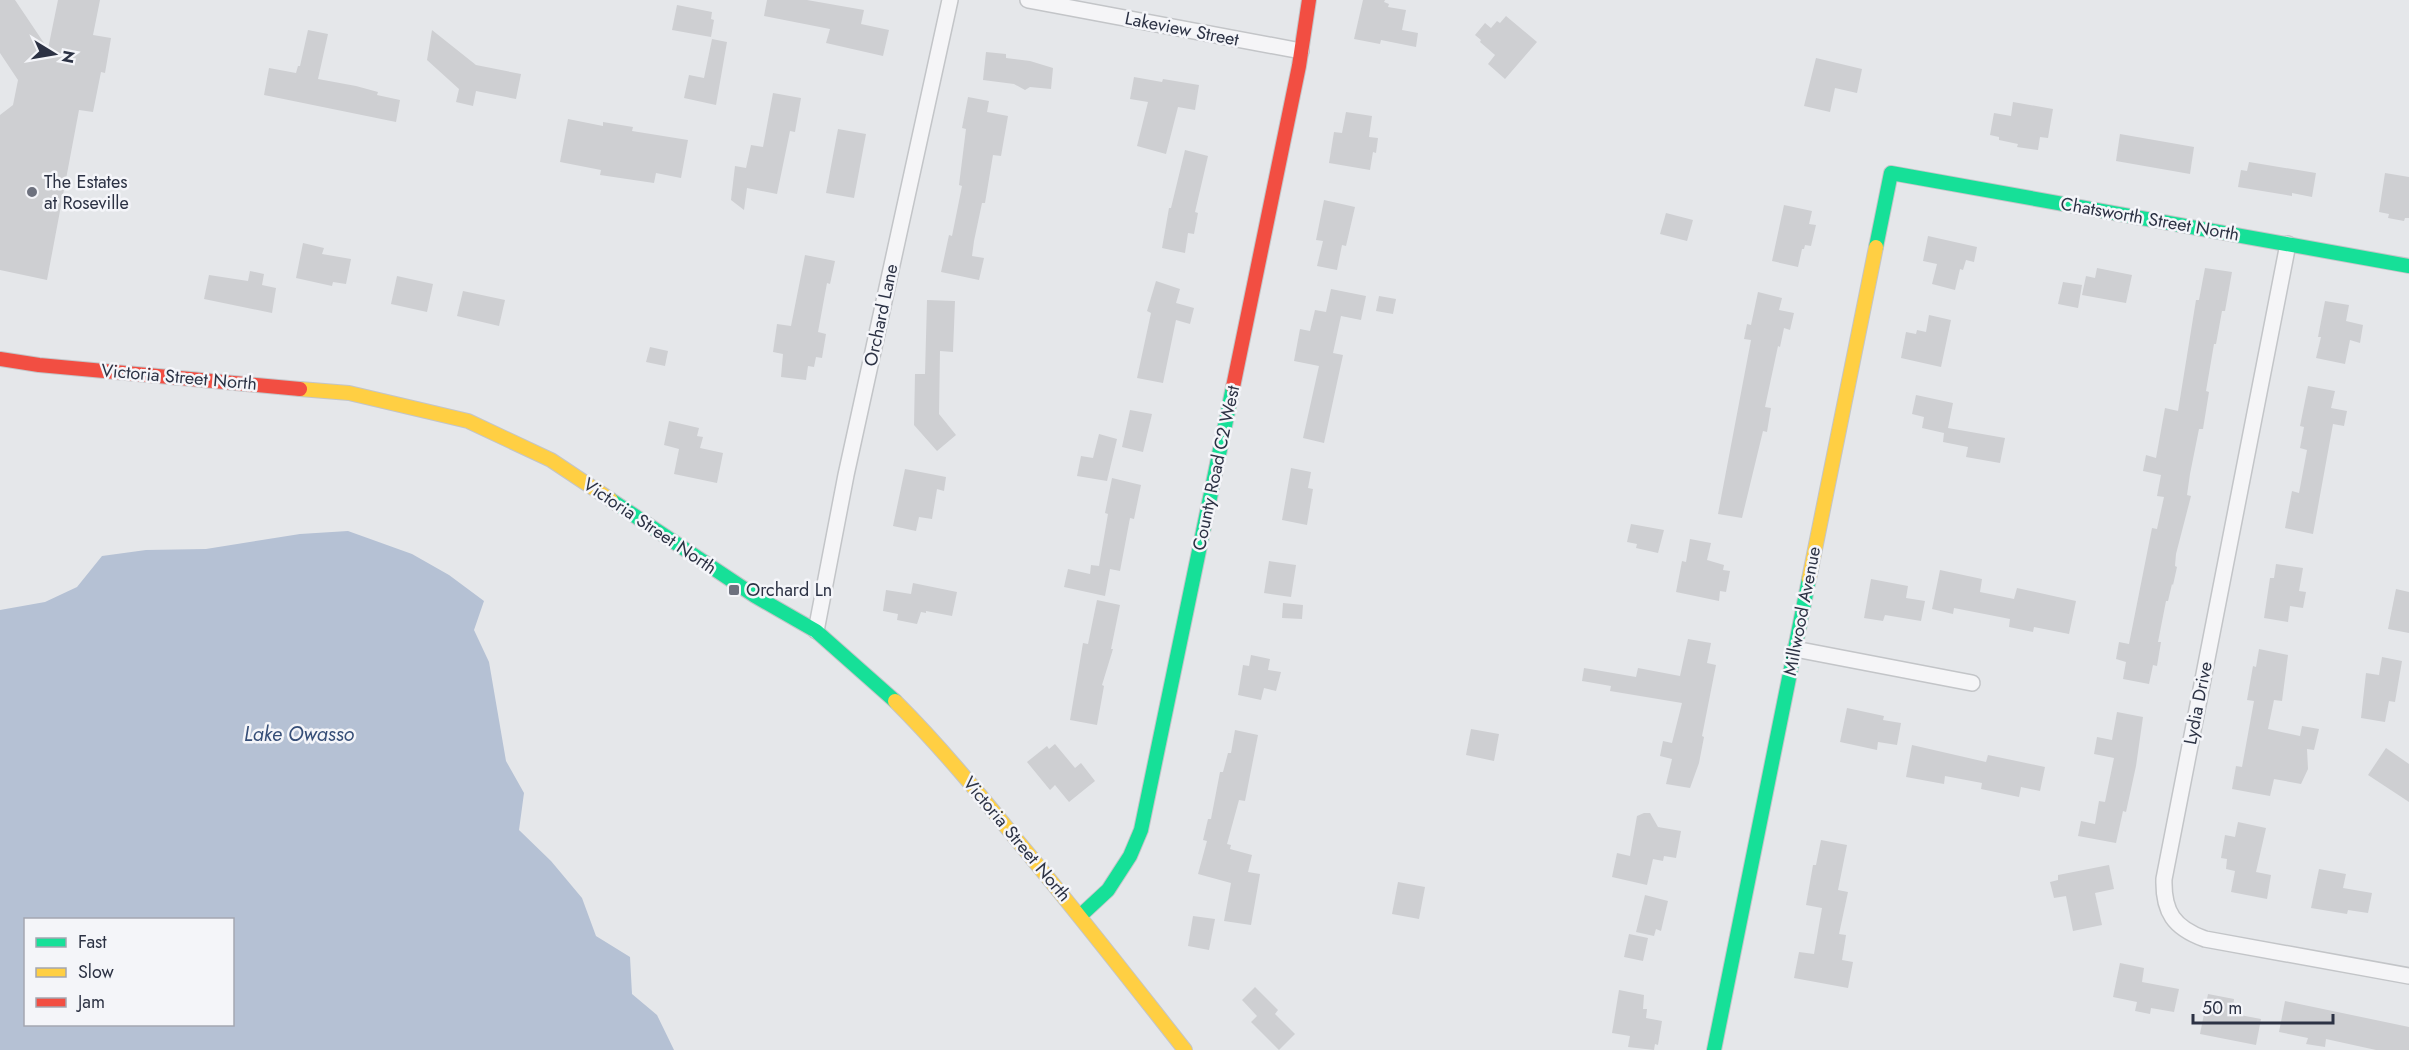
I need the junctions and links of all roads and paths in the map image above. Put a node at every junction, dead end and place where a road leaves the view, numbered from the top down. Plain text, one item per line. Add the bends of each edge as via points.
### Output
1 (950, 0) edge
2 (1028, 0) edge
3 (1309, 0) edge
4 (1301, 51) junction
5 (1891, 173) joint
6 (2288, 244) junction
7 (2409, 266) edge
8 (0, 359) edge
9 (816, 631) junction
10 (1795, 649) junction
11 (1972, 683) dead end
12 (1080, 916) junction
13 (2409, 976) edge
14 (1185, 1050) edge
15 (1714, 1050) edge

1 - 9 street, Orchard Lane via 846,475
2 - 4 street, Lakeview Street
3 - 4 street, County Road C2 West
4 - 12 street, County Road C2 West via 1141,830 1108,890
5 - 6 street, Chatsworth Street North
5 - 10 street, Millwood Avenue
6 - 7 street, Chatsworth Street North
6 - 13 street, Lydia Drive via 2164,879 2164,897 2178,924 2205,939
8 - 9 street, Victoria Street North via 349,393 468,421 552,460 755,596
9 - 12 street, Victoria Street North via 935,741
10 - 11 street
10 - 15 street, Millwood Avenue
12 - 14 street, Victoria Street North

